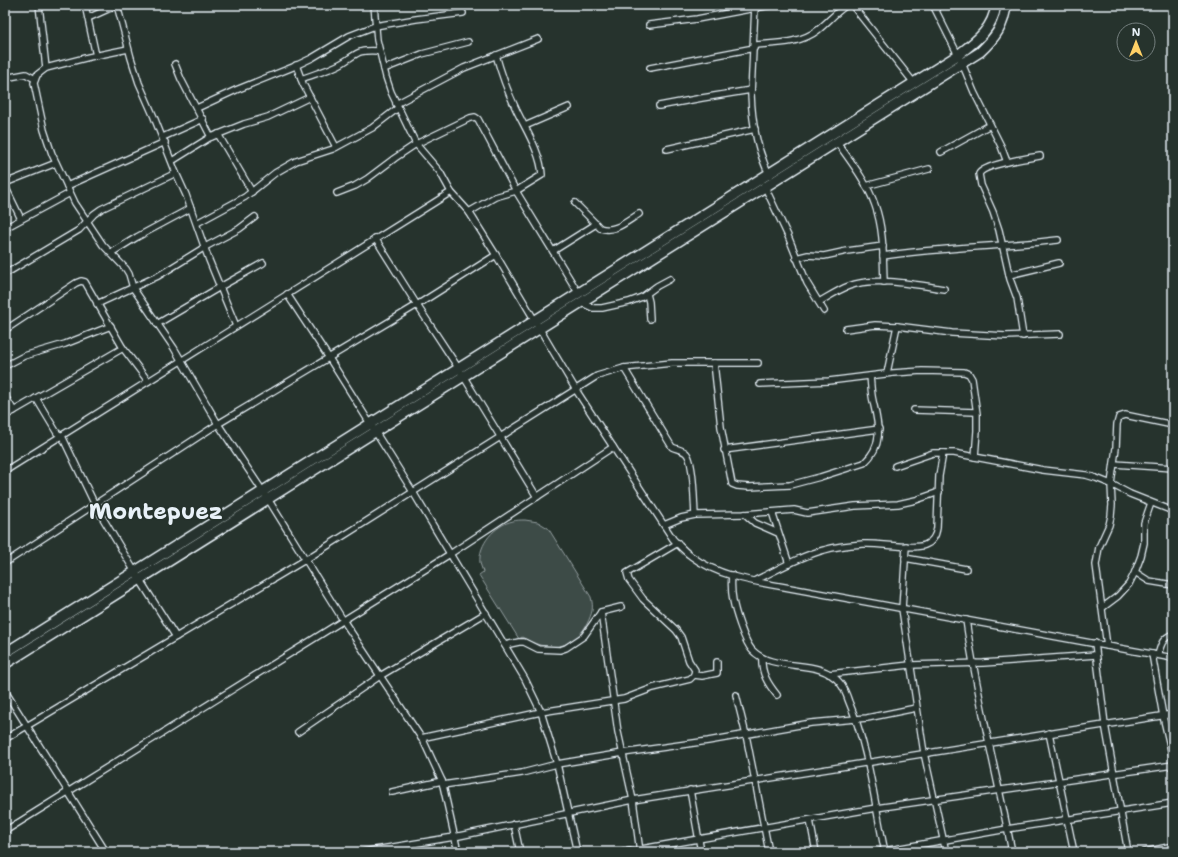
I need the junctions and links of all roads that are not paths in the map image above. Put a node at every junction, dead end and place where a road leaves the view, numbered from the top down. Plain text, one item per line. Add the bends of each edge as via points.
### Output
1 (39, 5) edge
2 (85, 5) edge
3 (374, 5) edge
4 (771, 5) edge
5 (847, 5) edge
6 (852, 5) edge
7 (996, 5) edge
8 (1006, 5) edge
9 (755, 6) edge
10 (935, 9) dead end
11 (463, 13) dead end
12 (88, 18) junction
13 (649, 25) dead end
14 (375, 26) junction
15 (538, 39) dead end
16 (468, 42) dead end
17 (754, 46) junction
18 (128, 49) junction
19 (379, 51) junction
20 (496, 55) junction
21 (96, 56) junction
22 (960, 59) junction
23 (175, 64) dead end
24 (296, 65) junction
25 (46, 68) junction
26 (650, 68) dead end
27 (384, 69) junction
28 (5, 72) edge
29 (34, 79) junction
30 (301, 79) junction
31 (914, 83) junction
32 (751, 90) junction
33 (310, 97) junction
34 (397, 106) junction
35 (659, 106) dead end
36 (569, 107) dead end
37 (197, 108) junction
38 (203, 119) junction
39 (990, 125) junction
40 (525, 126) junction
41 (755, 129) junction
42 (218, 134) junction
43 (211, 137) junction
44 (164, 140) junction
45 (837, 142) junction
46 (416, 144) junction
47 (336, 147) junction
48 (667, 150) dead end
49 (941, 152) dead end
50 (1040, 156) dead end
51 (172, 161) junction
52 (1007, 162) junction
53 (56, 163) junction
54 (928, 169) dead end
55 (176, 173) junction
56 (772, 178) junction
57 (5, 183) edge
58 (763, 183) junction
59 (5, 186) edge
60 (67, 186) junction
61 (866, 186) junction
62 (516, 191) junction
63 (252, 192) junction
64 (451, 192) junction
65 (70, 193) junction
66 (337, 193) dead end
67 (575, 203) dead end
68 (191, 208) junction
69 (469, 212) junction
70 (639, 214) dead end
71 (255, 217) dead end
72 (21, 219) junction
73 (87, 222) junction
74 (196, 223) junction
75 (596, 224) junction
76 (5, 228) edge
77 (375, 238) junction
78 (1058, 240) dead end
79 (883, 246) junction
80 (1002, 246) junction
81 (205, 247) junction
82 (553, 251) junction
83 (111, 253) junction
84 (496, 255) junction
85 (884, 256) junction
86 (796, 258) junction
87 (263, 263) dead end
88 (1059, 263) dead end
89 (5, 274) edge
90 (1009, 275) junction
91 (670, 279) dead end
92 (884, 282) junction
93 (220, 286) junction
94 (133, 288) junction
95 (944, 289) dead end
96 (287, 294) junction
97 (647, 294) junction
98 (580, 298) junction
99 (819, 302) junction
100 (97, 304) junction
101 (417, 305) junction
102 (824, 311) dead end
103 (650, 319) dead end
104 (157, 324) junction
105 (537, 325) junction
106 (111, 326) junction
107 (236, 326) junction
108 (897, 326) junction
109 (846, 329) dead end
110 (5, 330) edge
111 (1060, 334) dead end
112 (1023, 336) junction
113 (124, 348) junction
114 (329, 358) junction
115 (181, 362) junction
116 (714, 363) junction
117 (758, 363) dead end
118 (5, 366) edge
119 (624, 368) junction
120 (461, 373) junction
121 (886, 374) junction
122 (870, 376) junction
123 (148, 381) junction
124 (760, 384) dead end
125 (576, 390) junction
126 (5, 396) edge
127 (36, 398) junction
128 (914, 410) dead end
129 (14, 411) junction
130 (976, 412) junction
131 (5, 416) edge
132 (218, 424) junction
133 (1173, 425) edge
134 (373, 429) junction
135 (879, 429) junction
136 (62, 436) junction
137 (501, 437) junction
138 (613, 447) junction
139 (724, 450) junction
140 (943, 453) junction
141 (975, 457) junction
142 (1114, 464) junction
143 (895, 466) dead end
144 (1173, 468) edge
145 (5, 471) edge
146 (1111, 484) junction
147 (413, 492) junction
148 (939, 492) junction
149 (265, 496) junction
150 (537, 497) junction
151 (1151, 503) junction
152 (95, 505) junction
153 (1173, 511) edge
154 (772, 512) junction
155 (745, 514) junction
156 (695, 515) junction
157 (664, 525) junction
158 (778, 533) junction
159 (678, 543) junction
160 (906, 546) junction
161 (450, 554) junction
162 (906, 558) junction
163 (305, 560) junction
164 (5, 563) edge
165 (789, 564) junction
166 (966, 569) dead end
167 (1135, 572) junction
168 (732, 575) junction
169 (137, 576) junction
170 (754, 581) junction
171 (1173, 585) edge
172 (621, 607) dead end
173 (1102, 608) junction
174 (902, 609) junction
175 (80, 612) junction
176 (601, 612) junction
177 (486, 614) junction
178 (343, 620) junction
179 (966, 620) junction
180 (1173, 634) edge
181 (176, 637) junction
182 (1095, 643) junction
183 (505, 645) junction
184 (1107, 646) junction
185 (5, 653) edge
186 (1155, 654) junction
187 (1096, 655) junction
188 (762, 658) junction
189 (1173, 658) edge
190 (717, 662) dead end
191 (973, 663) junction
192 (5, 664) edge
193 (910, 665) junction
194 (830, 674) junction
195 (380, 676) junction
196 (694, 676) junction
197 (5, 691) edge
198 (736, 695) dead end
199 (777, 695) dead end
200 (612, 700) junction
201 (916, 708) junction
202 (541, 712) junction
203 (1173, 714) edge
204 (1163, 716) junction
205 (856, 718) junction
206 (1105, 724) junction
207 (27, 725) junction
208 (298, 732) dead end
209 (1049, 733) junction
210 (746, 735) junction
211 (421, 738) junction
212 (5, 739) edge
213 (988, 743) junction
214 (622, 753) junction
215 (924, 753) junction
216 (1173, 755) edge
217 (867, 762) junction
218 (557, 764) junction
219 (1173, 765) edge
220 (1113, 773) junction
221 (754, 780) junction
222 (1059, 781) junction
223 (443, 783) junction
224 (690, 790) junction
225 (1000, 790) junction
226 (68, 791) junction
227 (392, 792) dead end
228 (633, 800) junction
229 (935, 800) junction
230 (1173, 803) edge
231 (876, 808) junction
232 (1120, 812) junction
233 (568, 813) junction
234 (1067, 819) junction
235 (810, 820) junction
236 (514, 824) junction
237 (764, 828) junction
238 (1007, 829) junction
239 (5, 831) edge
240 (454, 837) junction
241 (699, 839) junction
242 (944, 841) junction
243 (408, 845) junction
244 (1173, 846) edge
245 (640, 850) edge
246 (885, 851) edge
247 (106, 852) edge
248 (363, 852) edge
249 (410, 852) edge
250 (458, 852) edge
251 (520, 852) edge
252 (577, 852) edge
253 (624, 852) edge
254 (701, 852) edge
255 (769, 852) edge
256 (816, 852) edge
257 (878, 852) edge
258 (946, 852) edge
259 (1012, 852) edge
260 (1074, 852) edge
261 (1128, 852) edge
262 (1145, 852) edge

1 - 25 street
2 - 12 street
3 - 14 street
4 - 9 street
5 - 17 street via 810,36 783,43
6 - 31 street
7 - 22 main road via 993,20 986,31
8 - 22 main road via 1000,28 993,39 980,52
9 - 13 street via 697,19
9 - 17 street
10 - 22 street
11 - 14 street
12 - 18 street via 117,5
12 - 21 street
14 - 19 street
14 - 24 street via 349,36
15 - 20 street
16 - 27 street via 422,54
17 - 26 street
17 - 32 street
18 - 21 street
18 - 44 street via 139,83
19 - 27 street
19 - 30 street via 355,53 342,63
20 - 34 street via 464,68
20 - 40 street via 506,89
21 - 25 street
22 - 31 main road
22 - 39 street
22 - 45 main road
23 - 37 street
24 - 30 street
24 - 37 street
25 - 29 street
27 - 34 street
28 - 29 street via 10,77 26,74
29 - 53 street via 44,130
30 - 33 street
31 - 56 main road
32 - 35 street
32 - 41 street
33 - 42 street via 268,117
33 - 47 street
34 - 46 street
34 - 47 street via 372,128
36 - 40 street
37 - 38 street
38 - 43 street
38 - 44 street
39 - 49 street
39 - 52 street
40 - 62 street via 542,175
41 - 48 street
41 - 56 street
42 - 43 street
42 - 63 street
43 - 51 street
44 - 51 street
44 - 60 street
45 - 56 main road
45 - 61 street
46 - 62 street via 475,117
46 - 64 street via 440,172
46 - 66 street via 367,179
47 - 63 street via 296,161 275,173
50 - 52 street
51 - 55 street
52 - 80 street via 983,170 979,174
53 - 57 street
53 - 60 street
54 - 61 street
55 - 68 street
55 - 73 street via 101,209
56 - 58 main road
58 - 86 street
58 - 98 main road
59 - 72 street
60 - 65 street
61 - 79 street via 875,205
62 - 69 street via 495,198
62 - 82 street
63 - 74 street
64 - 69 street
64 - 77 street
65 - 72 street
65 - 73 street
67 - 75 street
68 - 74 street
68 - 83 street
69 - 84 street
70 - 75 street via 612,230 600,228
71 - 81 street via 239,229
72 - 76 street
73 - 83 street
73 - 89 street via 79,230
74 - 81 street
75 - 82 street
77 - 96 street
77 - 101 street
78 - 80 street
79 - 85 street
79 - 86 street
80 - 85 street via 917,251
80 - 90 street
81 - 93 street
81 - 94 street
82 - 98 street
83 - 94 street via 126,269
84 - 101 street
84 - 105 street
85 - 92 street
86 - 99 street
87 - 93 street
88 - 90 street
90 - 112 street via 1017,298
91 - 97 street
92 - 95 street
92 - 99 street via 852,285
93 - 104 street
93 - 107 street
94 - 100 street
94 - 104 street
96 - 107 street
96 - 114 street
97 - 98 street via 642,298 602,308 593,308
97 - 103 street
98 - 105 main road
99 - 102 street
100 - 106 street
100 - 110 street via 81,281
101 - 114 street
101 - 120 street
104 - 115 street
105 - 120 main road
105 - 125 street
106 - 113 street
106 - 118 street via 65,344 24,356
107 - 115 street
108 - 109 street via 875,325
108 - 112 street via 952,333
108 - 121 street
111 - 112 street
113 - 123 street
113 - 127 street
114 - 132 street
114 - 134 street
115 - 123 street
115 - 132 street
116 - 117 street
116 - 119 street via 672,363
116 - 139 street
119 - 125 street via 597,376
119 - 156 street via 672,447 688,454
120 - 134 main road
120 - 137 street
121 - 122 street
121 - 130 street via 922,371 969,374 972,379
122 - 124 street via 821,382
122 - 135 street via 872,400
123 - 136 street
125 - 137 street
125 - 138 street
126 - 129 street
127 - 129 street
127 - 136 street via 57,433
128 - 130 street
129 - 131 street
130 - 141 street
132 - 149 street
132 - 152 street
133 - 142 street via 1125,415 1119,417 1116,424
134 - 147 street
134 - 149 main road
135 - 139 street
135 - 139 street via 878,440 864,463 790,484 734,486
136 - 145 street
136 - 152 street
137 - 147 street
137 - 150 street
138 - 150 street
138 - 157 street
140 - 141 street
140 - 143 street via 933,453
140 - 148 street
141 - 146 street via 1086,475
142 - 144 street
142 - 146 street
146 - 151 street
146 - 173 street via 1111,516 1097,555
147 - 161 street
147 - 163 street
148 - 154 street via 898,504 855,506 807,513 794,510
148 - 160 street via 936,536 925,545
149 - 163 street
149 - 169 main road
150 - 161 street
151 - 153 street
151 - 167 street via 1144,523 1144,543
152 - 164 street
152 - 169 street
154 - 155 street
154 - 158 street
155 - 156 street
155 - 158 street via 755,523
156 - 157 street
157 - 159 street
158 - 165 street
159 - 168 street via 691,556 712,568
159 - 196 street via 627,575 643,599 676,630 688,661 695,670
160 - 162 street
160 - 165 street via 864,544 832,548
161 - 177 street
161 - 178 street
162 - 166 street
162 - 174 street
163 - 178 street
163 - 181 street
165 - 170 street
167 - 171 street via 1149,581
167 - 173 street via 1129,584 1118,596
168 - 170 street
168 - 188 street via 732,600 744,637 751,649
169 - 175 main road
169 - 181 street
170 - 174 street
172 - 176 street
173 - 184 street
174 - 179 street
174 - 193 street
175 - 185 main road
175 - 192 main road
176 - 183 street via 584,636 566,648 538,649 524,642
176 - 200 street
177 - 183 street
177 - 195 street
178 - 195 street
178 - 226 street
179 - 182 street
179 - 191 street
180 - 186 street via 1162,642
181 - 207 street
182 - 184 street
182 - 187 street
183 - 202 street via 526,679
184 - 186 street
186 - 189 street
186 - 204 street
187 - 191 street
187 - 206 street
188 - 194 street via 818,669
188 - 199 street via 767,682
190 - 196 street via 717,673
191 - 193 street
191 - 213 street
193 - 194 street
193 - 201 street
194 - 205 street via 840,683
195 - 208 street
195 - 211 street
196 - 200 street via 632,697
197 - 207 street
198 - 210 street
200 - 202 street
200 - 214 street
201 - 205 street
201 - 215 street
202 - 211 street
202 - 218 street
203 - 204 street
204 - 206 street
204 - 216 street
205 - 210 street
205 - 217 street
206 - 209 street
206 - 220 street
207 - 212 street
207 - 226 street
209 - 213 street
209 - 222 street
210 - 214 street
210 - 221 street
211 - 223 street
213 - 215 street
213 - 225 street
214 - 218 street
214 - 228 street
215 - 217 street
215 - 229 street
217 - 221 street
217 - 231 street
218 - 223 street via 522,773
218 - 233 street
219 - 220 street
220 - 222 street
220 - 232 street
221 - 224 street
221 - 237 street
222 - 225 street
222 - 234 street
223 - 227 street
223 - 240 street
224 - 228 street
224 - 241 street
225 - 229 street
225 - 238 street
226 - 239 street
226 - 247 street
228 - 233 street
228 - 245 street
229 - 231 street
229 - 242 street
230 - 232 street
231 - 235 street
231 - 246 street
232 - 234 street
232 - 261 street
233 - 236 street
233 - 252 street
234 - 238 street
234 - 260 street
235 - 237 street
235 - 256 street
236 - 240 street
236 - 251 street
237 - 241 street
237 - 255 street
238 - 242 street
238 - 259 street
240 - 243 street
240 - 250 street
241 - 245 street
241 - 254 street
242 - 246 street
242 - 258 street
243 - 248 street
243 - 249 street
244 - 262 street
245 - 253 street
246 - 257 street

